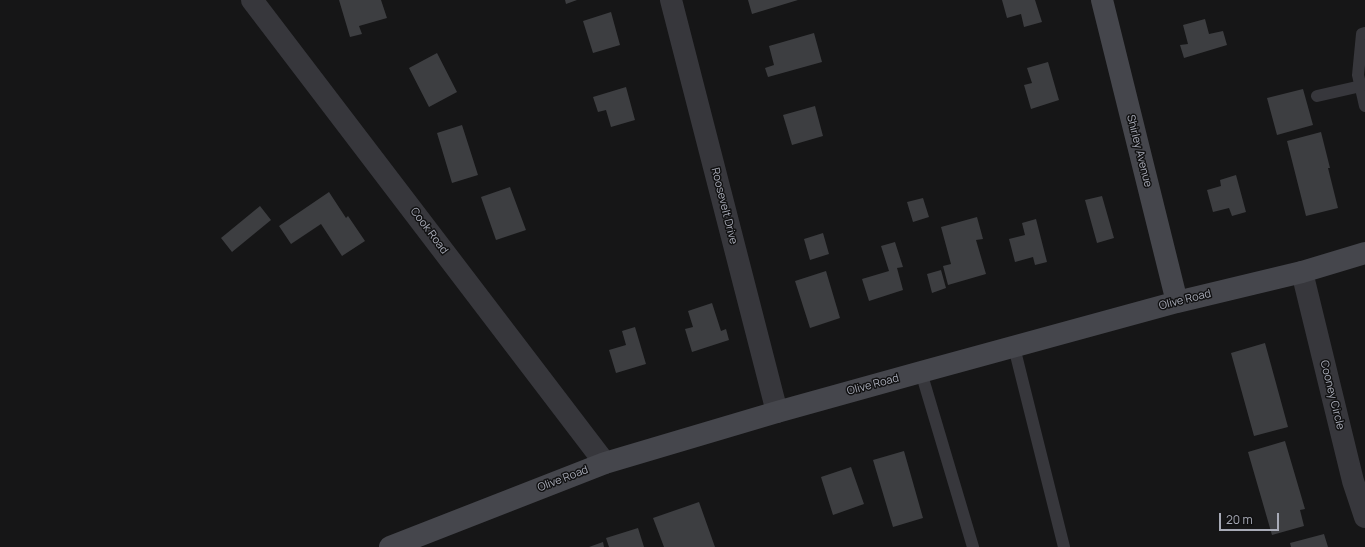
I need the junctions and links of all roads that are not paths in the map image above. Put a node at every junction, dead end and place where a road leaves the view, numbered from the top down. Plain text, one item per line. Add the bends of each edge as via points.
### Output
1 (252, 0) edge
2 (671, 0) edge
3 (1102, 0) edge
4 (1365, 33) edge
5 (1361, 86) junction
6 (1317, 96) dead end
7 (1365, 106) edge
8 (1365, 253) edge
9 (1302, 272) junction
10 (1177, 302) junction
11 (1014, 347) junction
12 (921, 372) junction
13 (777, 412) junction
14 (605, 463) junction
15 (1365, 517) edge
16 (390, 547) edge
17 (973, 547) edge
18 (1064, 547) edge

1 - 14 street, Cook Road
2 - 13 street, Roosevelt Drive
3 - 10 street, Shirley Avenue
4 - 5 lane via 1362,34 1358,75
5 - 6 lane
5 - 7 lane
8 - 9 street, Olive Road
9 - 10 street, Olive Road
9 - 15 street, Cooney Circle via 1353,481
10 - 11 street, Olive Road
11 - 12 street, Olive Road
11 - 18 lane
12 - 13 street, Olive Road
12 - 17 lane
13 - 14 street, Olive Road
14 - 16 street, Olive Road

